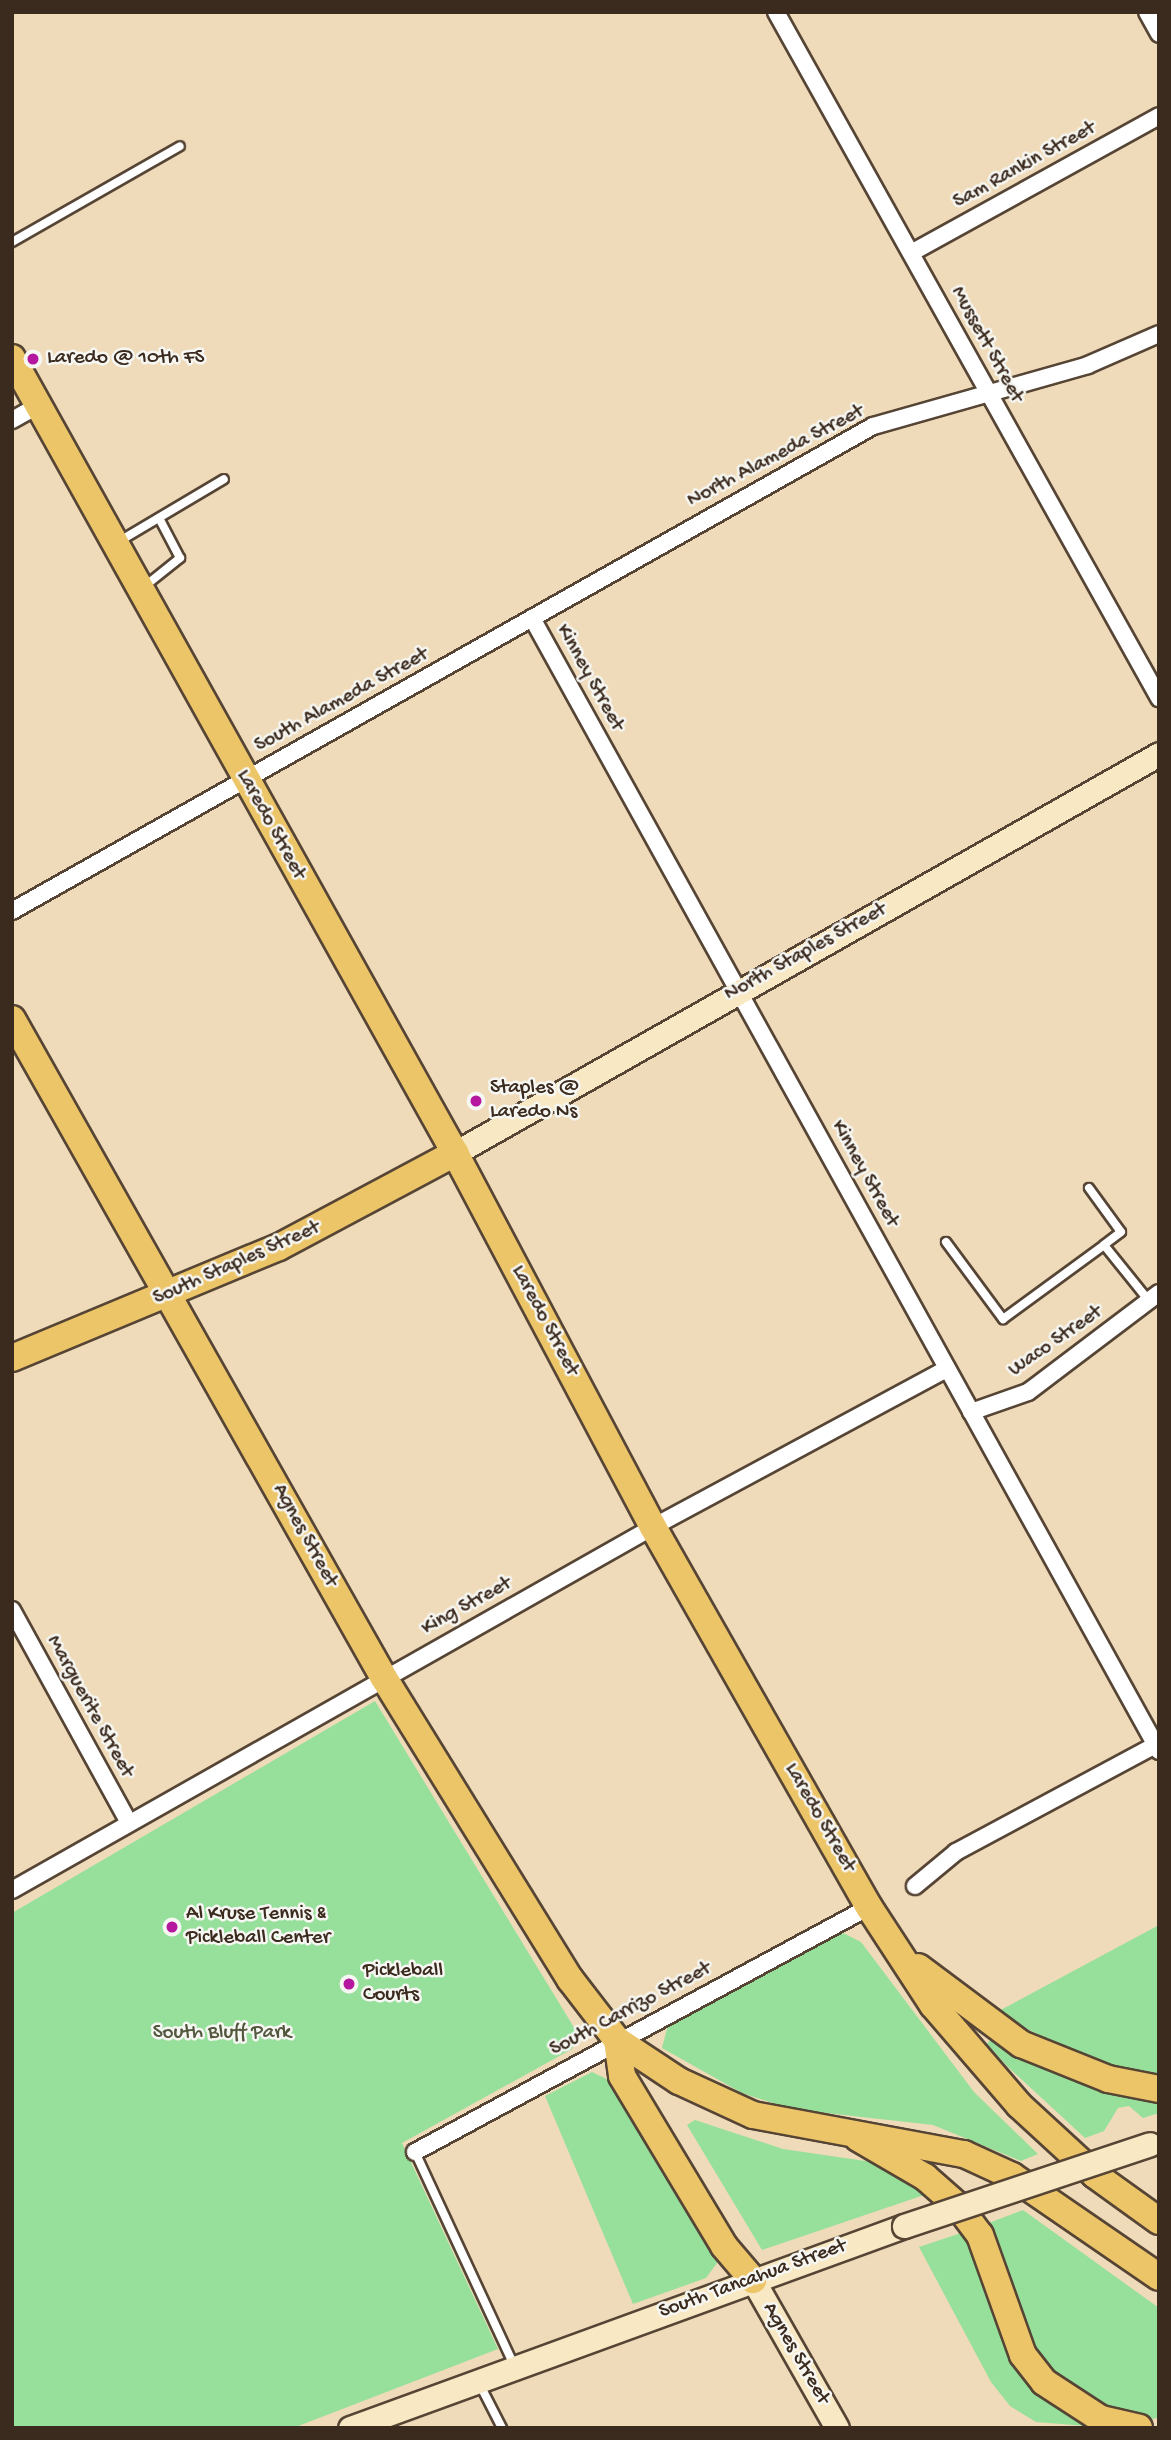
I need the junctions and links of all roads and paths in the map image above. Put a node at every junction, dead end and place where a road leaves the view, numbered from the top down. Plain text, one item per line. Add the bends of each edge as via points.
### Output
1 (776, 12) edge
2 (1147, 12) edge
3 (1159, 34) edge
4 (1159, 116) edge
5 (180, 146) dead end
6 (12, 242) edge
7 (911, 253) junction
8 (1159, 334) edge
9 (12, 358) edge
10 (990, 394) junction
11 (39, 405) junction
12 (12, 420) edge
13 (224, 480) dead end
14 (159, 518) junction
15 (115, 544) junction
16 (582, 588) joint
17 (140, 589) junction
18 (532, 618) junction
19 (1159, 698) edge
20 (1159, 754) edge
21 (244, 780) junction
22 (12, 911) edge
23 (738, 991) junction
24 (12, 1019) edge
25 (455, 1153) junction
26 (1089, 1188) dead end
27 (946, 1242) dead end
28 (1104, 1245) junction
29 (169, 1296) junction
30 (1154, 1297) edge
31 (12, 1358) edge
32 (947, 1369) junction
33 (971, 1412) junction
34 (653, 1527) junction
35 (14, 1618) edge
36 (384, 1678) junction
37 (1157, 1746) edge
38 (129, 1823) junction
39 (915, 1886) dead end
40 (12, 1890) edge
41 (870, 1907) junction
42 (894, 1947) junction
43 (617, 2039) junction
44 (1159, 2089) edge
45 (850, 2133) junction
46 (1154, 2143) edge
47 (415, 2152) joint
48 (1159, 2221) edge
49 (1159, 2277) edge
50 (753, 2280) junction
51 (514, 2366) junction
52 (478, 2380) junction
53 (350, 2428) edge
54 (502, 2428) edge
55 (837, 2428) edge
56 (1139, 2428) edge

1 - 7 street, Mussett Street
2 - 3 street
4 - 7 street, Sam Rankin Street
5 - 6 lane
7 - 10 street, Mussett Street
8 - 10 street, North Alameda Street via 1088,365
9 - 11 main road, Laredo Street
10 - 16 street, North Alameda Street via 873,426
10 - 19 street, Mussett Street
11 - 12 street
11 - 15 main road, Laredo Street
13 - 14 lane
14 - 15 lane
14 - 17 lane via 180,558
15 - 17 main road, Laredo Street
16 - 18 street, South Alameda Street
17 - 21 main road, Laredo Street
18 - 21 street, South Alameda Street
18 - 23 street, Kinney Street
20 - 23 main road, North Staples Street
21 - 22 street, South Alameda Street
21 - 25 main road, Laredo Street
23 - 25 main road, North Staples Street
23 - 32 street, Kinney Street
24 - 29 main road, Agnes Street
25 - 29 main road, South Staples Street via 324,1225
25 - 34 main road, Laredo Street
26 - 28 lane via 1121,1232
27 - 28 lane via 1003,1319
28 - 30 lane
29 - 31 main road, South Staples Street
29 - 36 main road, Agnes Street
30 - 33 street, Waco Street via 1028,1392
32 - 33 street, Kinney Street
32 - 34 street, King Street
33 - 37 street, Kinney Street
34 - 36 street, King Street
34 - 41 main road, Laredo Street
35 - 38 street, Marguerite Street
36 - 38 street, King Street
36 - 43 main road, Agnes Street via 570,1979
37 - 39 street via 956,1852
38 - 40 street, King Street
41 - 42 main road, Laredo Street
41 - 43 street, South Carrizo Street
42 - 44 main road via 1021,2045 1108,2079
42 - 48 main road, Laredo Street via 933,2005 1019,2105 1095,2175
43 - 45 main road via 713,2100 753,2115
43 - 47 street, South Carrizo Street
43 - 50 main road via 622,2076 723,2246
45 - 49 main road via 911,2140 1000,2171
45 - 56 main road via 925,2177 958,2206 980,2235 1018,2345 1044,2382 1101,2419
46 - 50 main road, South Tancahua Street, bridge
47 - 51 lane
50 - 51 main road, South Tancahua Street
50 - 55 main road, Agnes Street
51 - 52 main road, South Tancahua Street
52 - 53 main road, South Tancahua Street
52 - 54 lane

